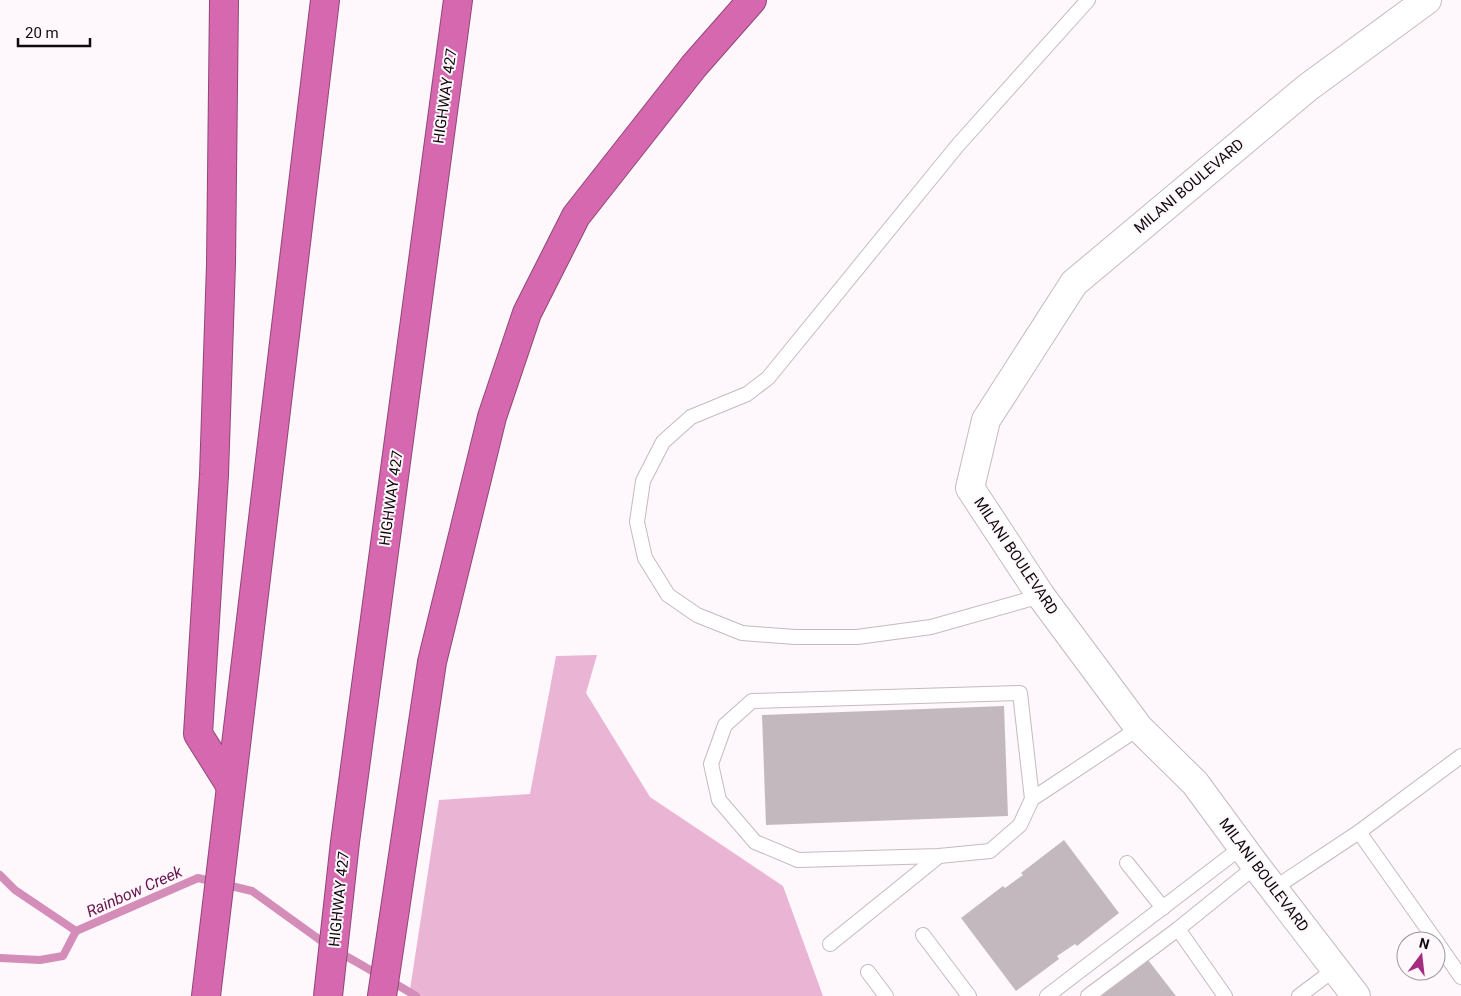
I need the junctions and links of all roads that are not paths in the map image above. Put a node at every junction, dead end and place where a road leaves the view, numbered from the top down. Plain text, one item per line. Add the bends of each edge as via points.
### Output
1 (224, 0) edge
2 (325, 0) edge
3 (458, 0) edge
4 (752, 0) edge
5 (1088, 0) edge
6 (1428, 0) edge
7 (1041, 596) junction
8 (1139, 728) junction
9 (1461, 756) edge
10 (230, 785) junction
11 (1032, 799) junction
12 (1359, 832) junction
13 (939, 856) junction
14 (1249, 856) junction
15 (1127, 863) dead end
16 (1273, 888) junction
17 (1163, 908) junction
18 (1178, 929) junction
19 (1429, 931) edge
20 (923, 935) dead end
21 (830, 944) dead end
22 (1446, 955) edge
23 (1335, 969) junction
24 (868, 972) dead end
25 (1461, 977) edge
26 (206, 996) edge
27 (328, 996) edge
28 (382, 996) edge
29 (886, 996) edge
30 (968, 996) edge
31 (1047, 996) edge
32 (1088, 996) edge
33 (1225, 996) edge
34 (1299, 996) edge
35 (1356, 996) edge

1 - 10 highway via 214,475 198,734
2 - 10 highway
3 - 27 highway, HIGHWAY 427
4 - 28 highway via 682,81 576,216 527,313 492,417 432,662
5 - 7 lane via 958,145 768,378 747,394 691,417 663,442 643,481 638,522 645,558 668,595 697,615 742,633 857,637 931,627
6 - 7 street, MILANI BOULEVARD via 1307,88 1074,283 986,420 970,488
7 - 8 street, MILANI BOULEVARD
8 - 11 lane
8 - 14 street, MILANI BOULEVARD via 1195,782
9 - 12 lane
10 - 26 highway
11 - 13 lane via 1020,825 990,851
11 - 13 lane via 1020,693 752,701 725,725 711,764 718,800 755,842 798,860
12 - 16 lane
12 - 19 lane
13 - 21 lane
14 - 16 street, MILANI BOULEVARD
14 - 17 lane
14 - 18 lane
15 - 17 lane
16 - 23 street, MILANI BOULEVARD
17 - 31 lane
18 - 32 lane
18 - 33 lane
20 - 30 lane
22 - 25 lane
23 - 34 lane
23 - 35 street, MILANI BOULEVARD
24 - 29 lane

